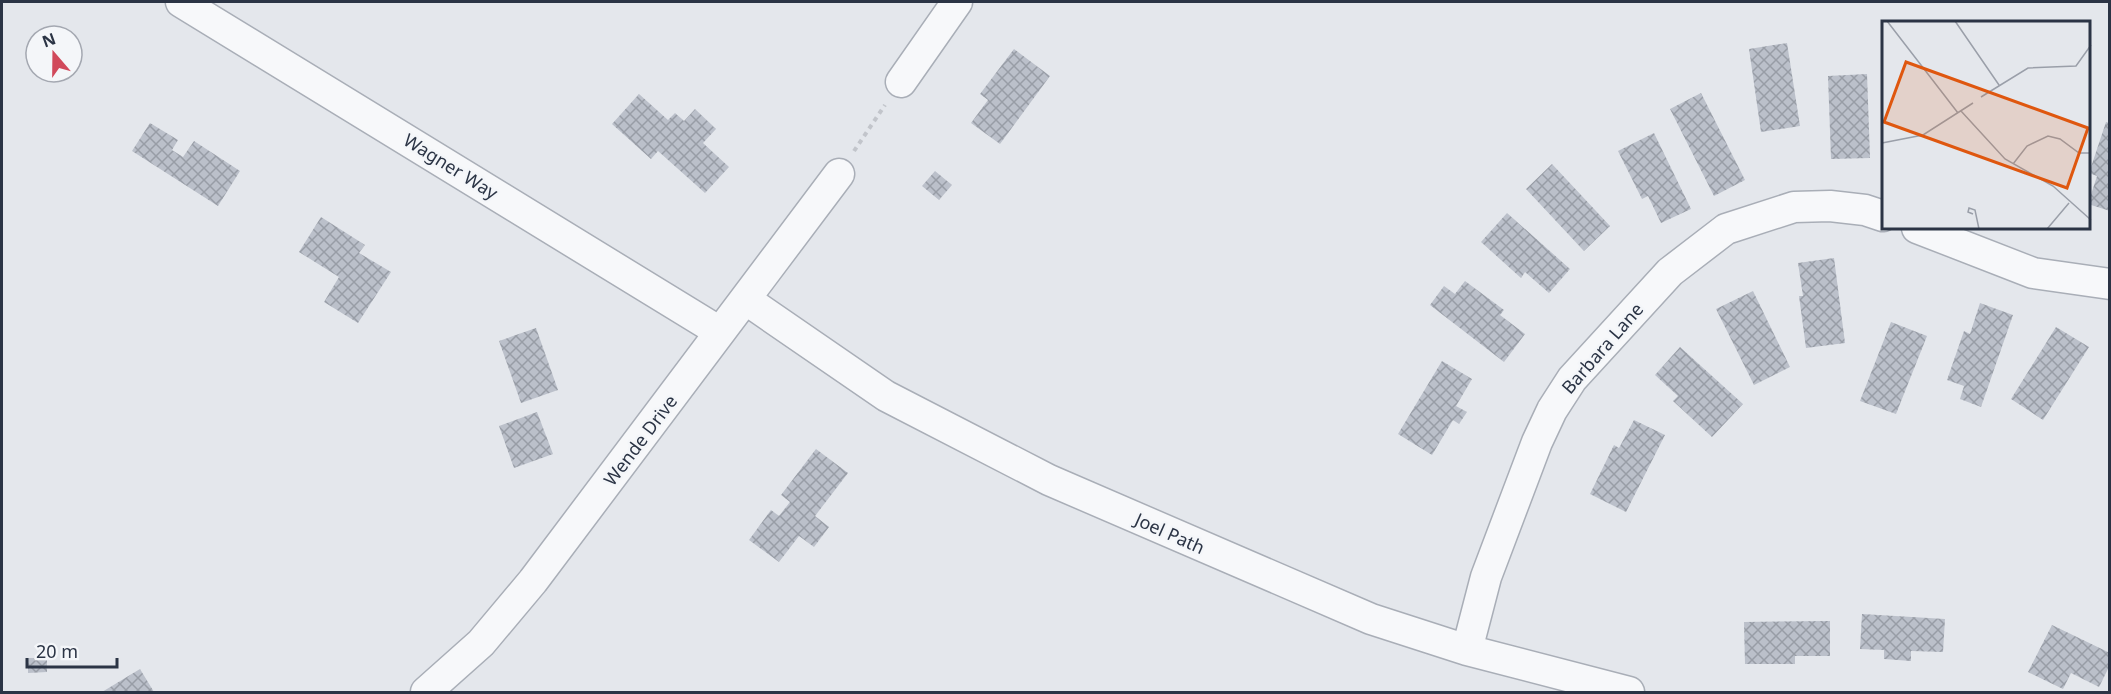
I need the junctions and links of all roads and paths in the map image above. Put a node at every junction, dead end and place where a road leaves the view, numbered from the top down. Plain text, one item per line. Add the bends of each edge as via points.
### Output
1 (181, 2) edge
2 (957, 2) edge
3 (901, 82) joint
4 (838, 174) joint
5 (1882, 216) edge
6 (1922, 230) edge
7 (2109, 284) edge
8 (746, 299) junction
9 (720, 332) junction
10 (1467, 650) junction
11 (426, 693) edge
12 (1629, 693) edge

1 - 9 street, Wagner Way
2 - 3 street
3 - 4 path
4 - 8 street, Wende Drive
5 - 10 street, Barbara Lane via 1830,206 1794,207 1726,229 1670,272 1572,379 1552,410 1486,577
6 - 7 street via 2033,273
8 - 9 street, Wende Drive
8 - 10 street, Joel Path via 886,396 1049,480 1371,619
9 - 11 street, Wende Drive via 533,581 481,643
10 - 12 street, Joel Path

